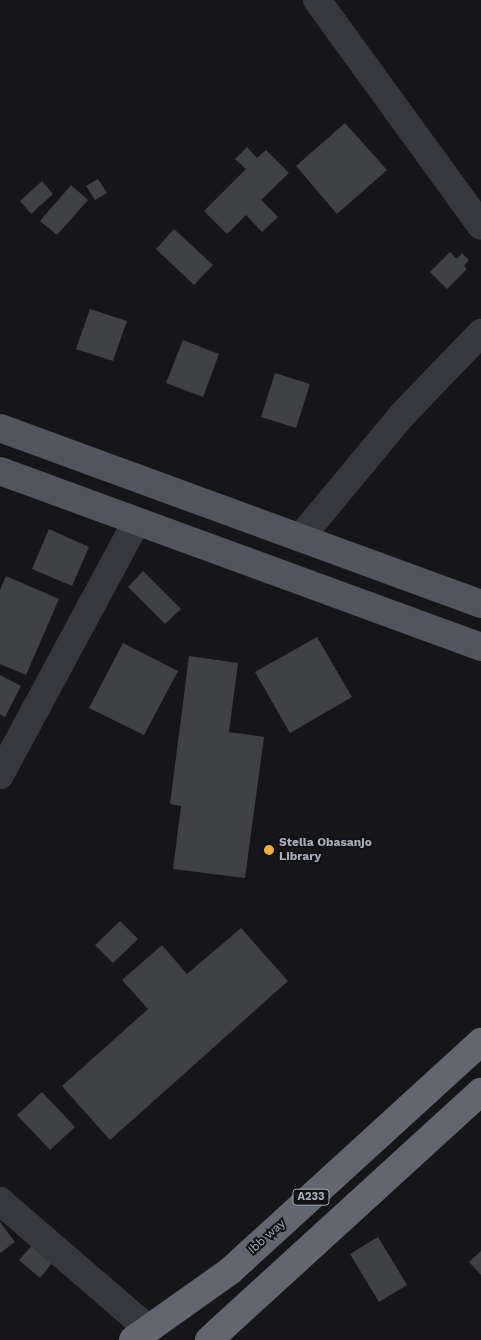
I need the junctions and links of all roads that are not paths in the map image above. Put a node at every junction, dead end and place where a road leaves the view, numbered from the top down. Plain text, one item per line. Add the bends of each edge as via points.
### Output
1 (317, 0) edge
2 (481, 226) edge
3 (481, 333) edge
4 (0, 428) edge
5 (0, 471) edge
6 (136, 522) junction
7 (300, 538) junction
8 (481, 604) edge
9 (481, 647) edge
10 (0, 775) edge
11 (481, 1042) edge
12 (481, 1092) edge
13 (0, 1201) edge
14 (139, 1334) edge
15 (208, 1340) edge

1 - 2 street
3 - 7 street via 402,416
4 - 7 main road
5 - 6 main road
6 - 9 main road
6 - 10 street
7 - 8 main road
11 - 14 highway, Ibb way / A233 via 230,1270
12 - 15 highway
13 - 14 street

